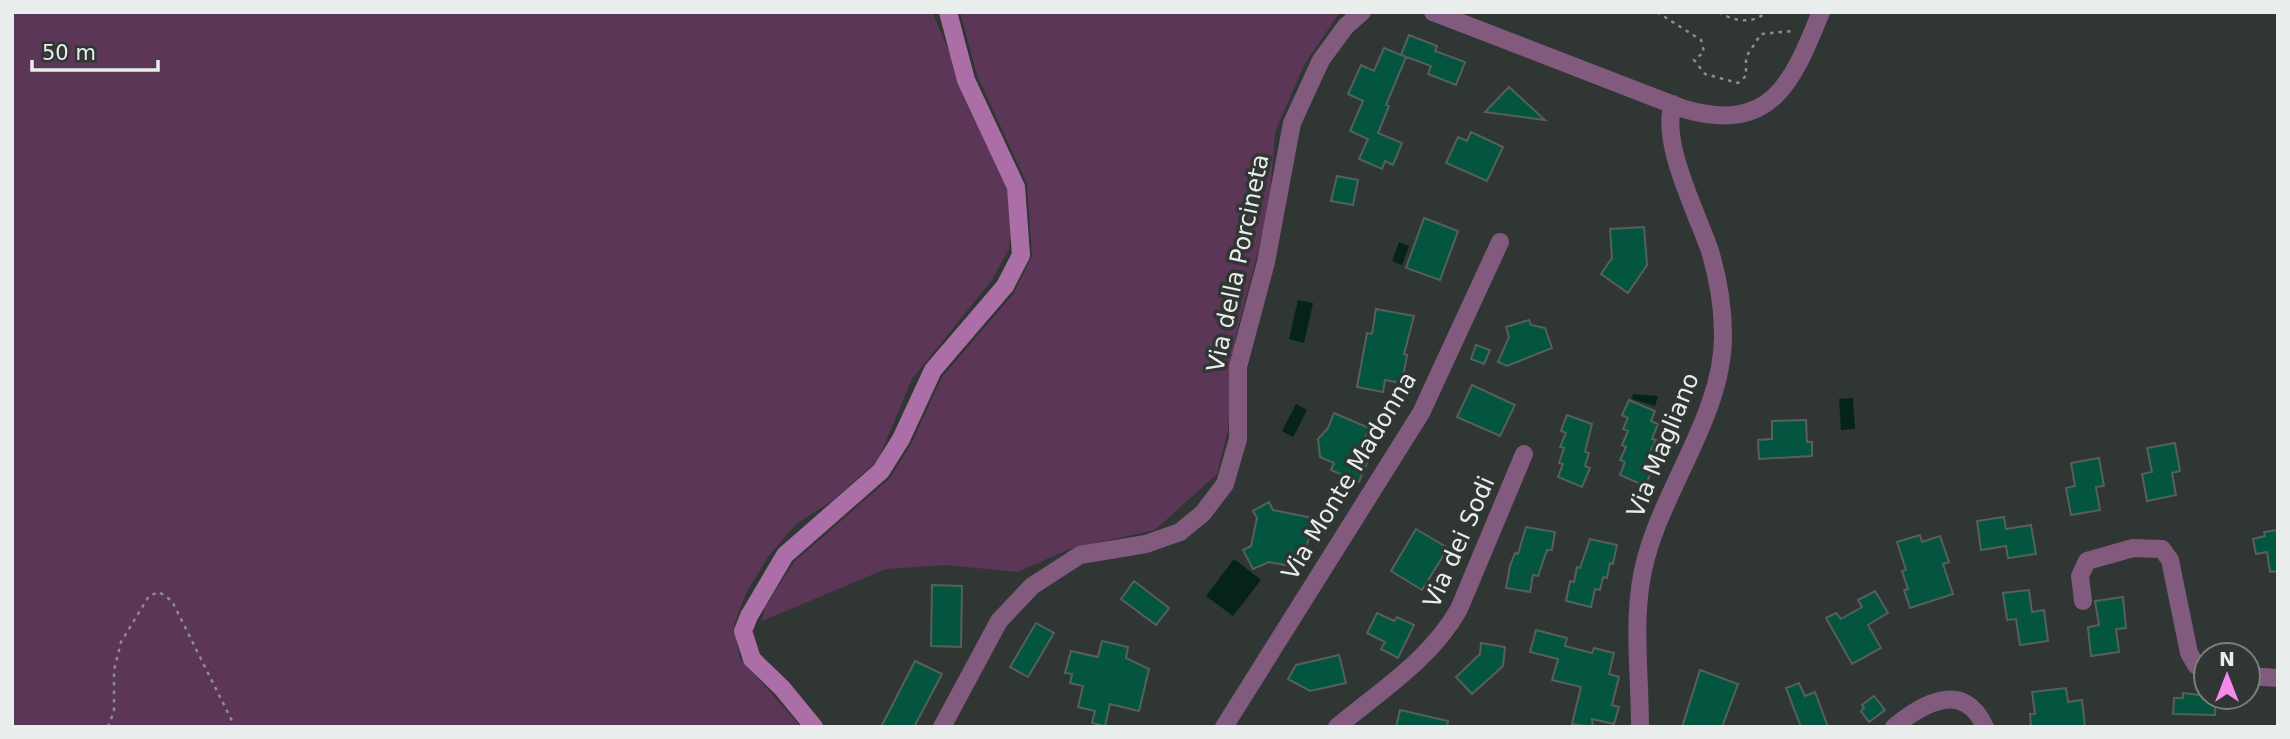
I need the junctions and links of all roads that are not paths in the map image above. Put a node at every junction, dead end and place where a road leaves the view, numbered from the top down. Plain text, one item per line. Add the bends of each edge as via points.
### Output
1 (948, 12) edge
2 (1362, 12) edge
3 (1433, 12) edge
4 (1818, 21) edge
5 (1673, 104) junction
6 (1500, 242) dead end
7 (1524, 454) dead end
8 (2083, 601) dead end
9 (2192, 658) edge
10 (814, 727) edge
11 (942, 727) edge
12 (1224, 727) edge
13 (1337, 727) edge
14 (1640, 727) edge
15 (1894, 727) edge
16 (1985, 727) edge

1 - 10 street via 966,80 1016,187 1021,255 1005,286 933,370 881,471 785,555 749,616 743,631 752,659
2 - 11 street, Via della Porcineta via 1321,60 1292,124 1270,244 1238,367 1238,439 1225,484 1203,513 1180,532 1146,544 1080,555 1032,586 999,621
3 - 5 street
4 - 5 street via 1787,84 1765,106 1725,115 1703,114
5 - 14 street, Via Magliano via 1670,133 1718,279 1723,338 1711,399 1645,560 1639,605
6 - 12 street, Via Monte Madonna via 1420,413
7 - 13 street, Via dei Sodi via 1459,610 1446,630 1419,659
8 - 9 street via 2081,570 2088,561 2133,548 2162,549 2170,560
15 - 16 street via 1923,704 1941,700 1967,705

